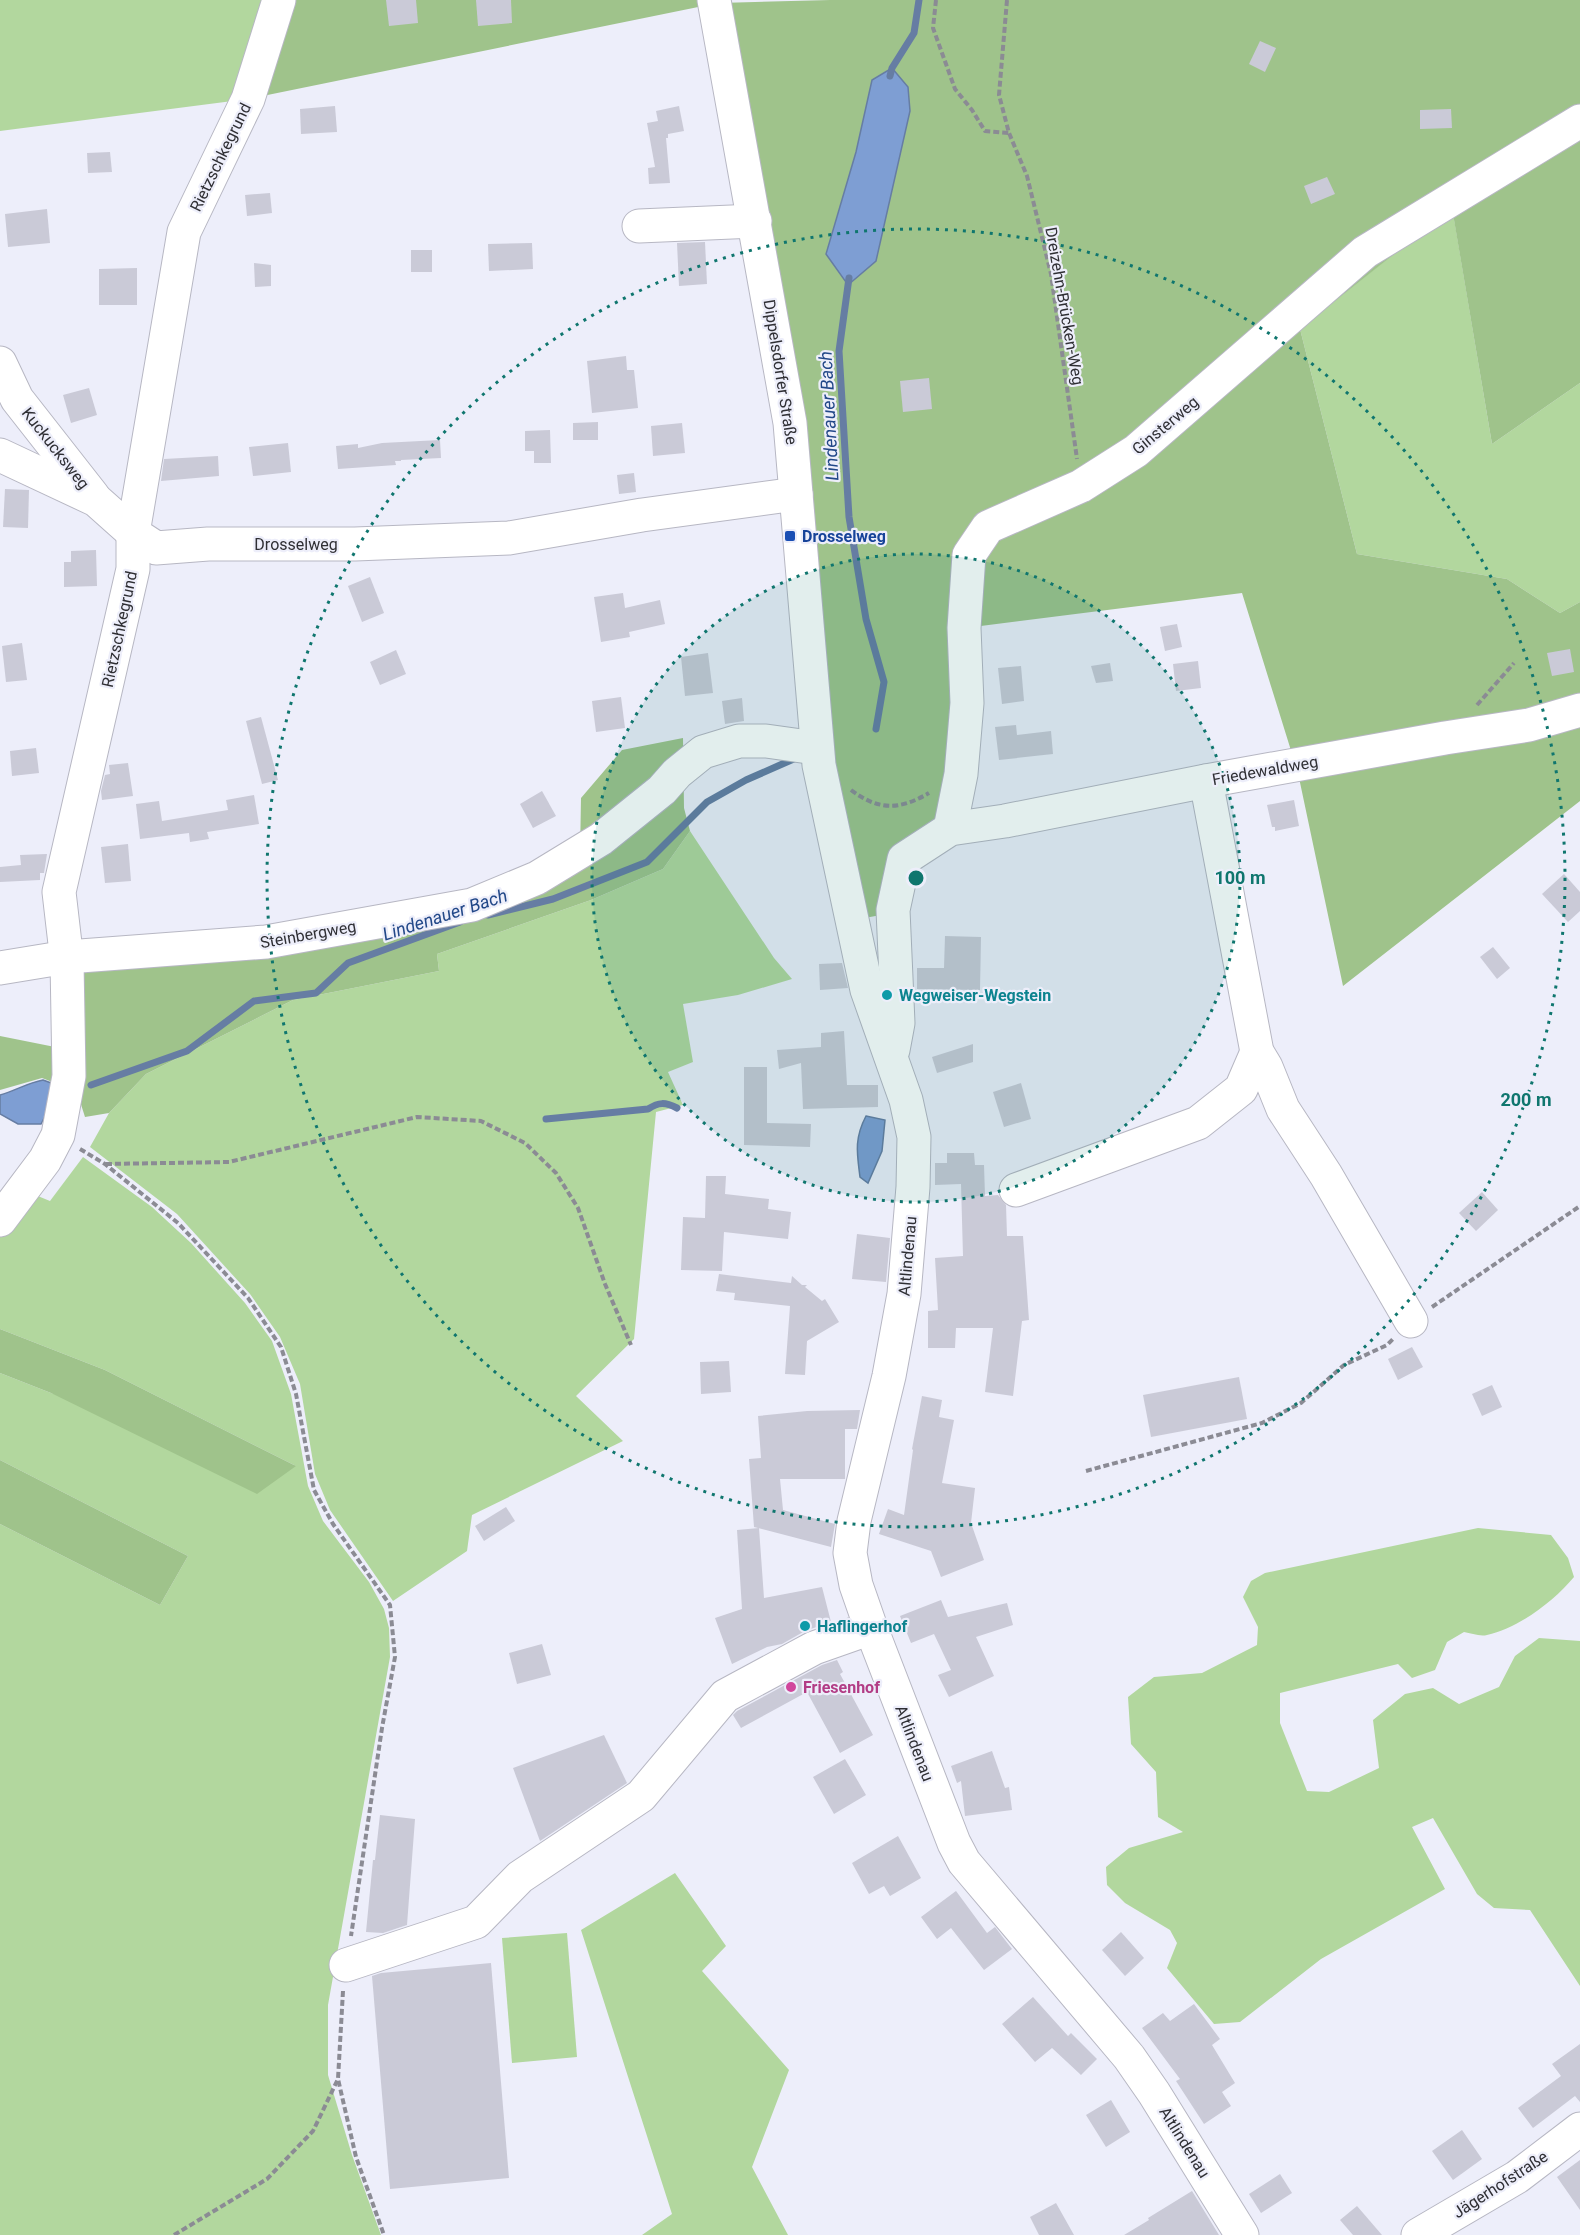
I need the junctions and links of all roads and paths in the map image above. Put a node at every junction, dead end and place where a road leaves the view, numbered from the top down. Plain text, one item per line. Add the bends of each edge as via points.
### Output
1 (279, 0) edge
2 (714, 0) edge
3 (936, 0) edge
4 (1007, 0) edge
5 (1580, 121) edge
6 (1010, 133) junction
7 (755, 221) junction
8 (639, 226) dead end
9 (0, 363) edge
10 (0, 455) edge
11 (1081, 486) junction
12 (796, 494) junction
13 (96, 500) junction
14 (134, 533) junction
15 (1514, 663) dead end
16 (1486, 693) dead end
17 (1580, 710) edge
18 (818, 757) junction
19 (961, 774) junction
20 (1206, 781) junction
21 (950, 829) junction
22 (67, 957) junction
23 (0, 968) edge
24 (1257, 1052) junction
25 (891, 1060) junction
26 (58, 1135) junction
27 (105, 1164) junction
28 (1016, 1190) dead end
29 (1580, 1206) edge
30 (0, 1220) edge
31 (1412, 1321) junction
32 (631, 1345) dead end
33 (1086, 1472) dead end
34 (871, 1629) junction
35 (346, 1965) junction
36 (338, 2079) junction
37 (1580, 2129) edge
38 (174, 2235) edge
39 (384, 2235) edge
40 (1242, 2235) edge
41 (1418, 2235) edge

1 - 14 street, Rietzschkegrund via 248,99 184,232
2 - 7 street, Dippelsdorfer Straße
3 - 6 path via 933,28 955,89 985,131
4 - 6 path, Dreizehn-Brücken-Weg via 999,95
5 - 11 street, Ginsterweg via 1365,252 1136,451
6 - 11 path, Dreizehn-Brücken-Weg via 1027,176 1051,274
7 - 8 street
7 - 12 street, Dippelsdorfer Straße via 790,423
9 - 13 street, Kuckucksweg via 17,399
10 - 13 street, Drosselweg
11 - 19 street, Ginsterweg via 988,527 969,555 964,628 967,703
12 - 14 street, Drosselweg via 509,538 156,548
12 - 18 street, Dippelsdorfer Straße
13 - 14 street, Drosselweg
14 - 22 street, Rietzschkegrund via 133,569 59,892
15 - 16 path
17 - 20 street, Friedewaldweg via 1528,725
18 - 19 path via 861,797 887,807 910,804
18 - 22 street, Steinbergweg via 766,741 739,741 703,752 601,839 537,878 471,905 266,942
18 - 25 street, Altlindenau via 867,990
19 - 21 street, Ginsterweg
20 - 21 street, Friedewaldweg
20 - 24 street
21 - 25 street via 904,859 892,910 898,1023
22 - 23 street, Steinbergweg
22 - 26 street, Rietzschkegrund via 69,1076
24 - 28 street via 1241,1089 1198,1123
24 - 31 street via 1283,1109
25 - 34 street, Altlindenau via 914,1137 913,1187 904,1294 850,1553
26 - 27 path
26 - 30 street, Rietzschkegrund via 45,1160
27 - 32 path via 229,1162 417,1117 481,1120 525,1143 556,1173 578,1208
27 - 35 path via 178,1223 248,1298 281,1347 296,1394 314,1490 390,1605 395,1657
29 - 31 path
31 - 33 path via 1387,1345 1344,1365 1301,1403 1262,1423
34 - 35 street via 814,1648 725,1696 641,1796 520,1877 476,1922
34 - 40 street, Altlindenau via 964,1862 1129,2057
35 - 36 path
36 - 38 path via 313,2132 267,2179
36 - 39 path via 356,2157
37 - 41 street, Jägerhofstraße via 1517,2177

